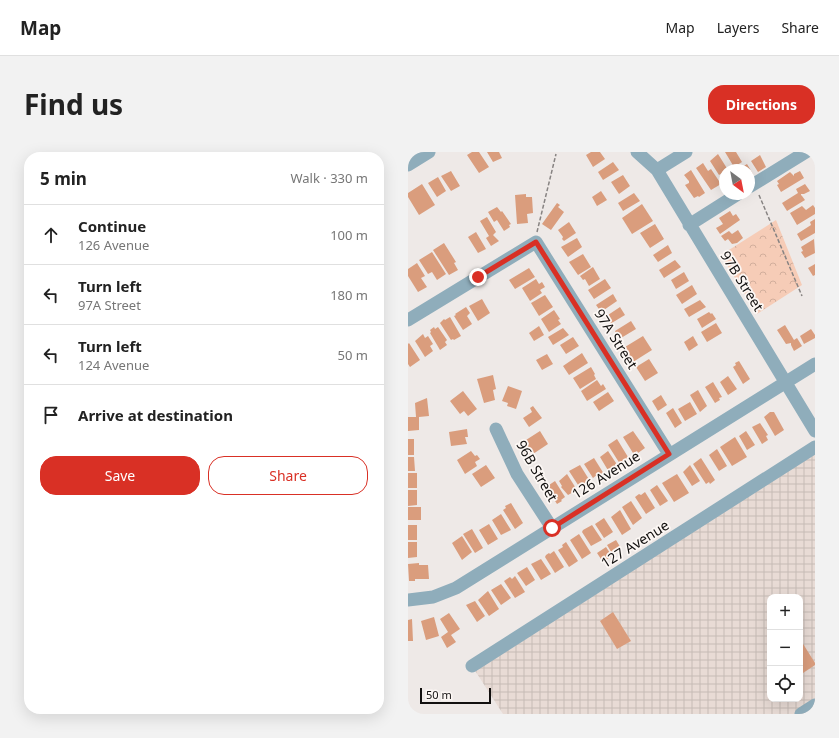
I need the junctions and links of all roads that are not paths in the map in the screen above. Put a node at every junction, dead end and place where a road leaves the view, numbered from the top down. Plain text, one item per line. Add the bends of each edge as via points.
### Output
1 (429, 152) edge
2 (637, 152) edge
3 (686, 152) edge
4 (806, 152) edge
5 (408, 165) edge
6 (657, 170) junction
7 (755, 184) edge
8 (729, 200) edge
9 (689, 225) junction
10 (408, 320) edge
11 (815, 364) edge
12 (785, 382) junction
13 (496, 429) dead end
14 (815, 431) edge
15 (815, 447) edge
16 (669, 454) junction
17 (552, 528) junction
18 (408, 600) edge
19 (472, 666) dead end
20 (815, 705) edge
21 (801, 714) edge

1 - 5 street
2 - 6 street, 97B Street
3 - 6 street
4 - 7 street
6 - 9 street, 97B Street
8 - 9 street
9 - 12 street, 97B Street
10 - 16 street, 97A Street via 536,242
11 - 12 street, 126 Avenue
12 - 14 street, 97B Street
12 - 16 street, 126 Avenue
13 - 17 street, 96B Street via 517,474
15 - 19 street, 127 Avenue
16 - 17 street, 126 Avenue
17 - 18 street, 126 Avenue via 456,588 433,597
20 - 21 street

